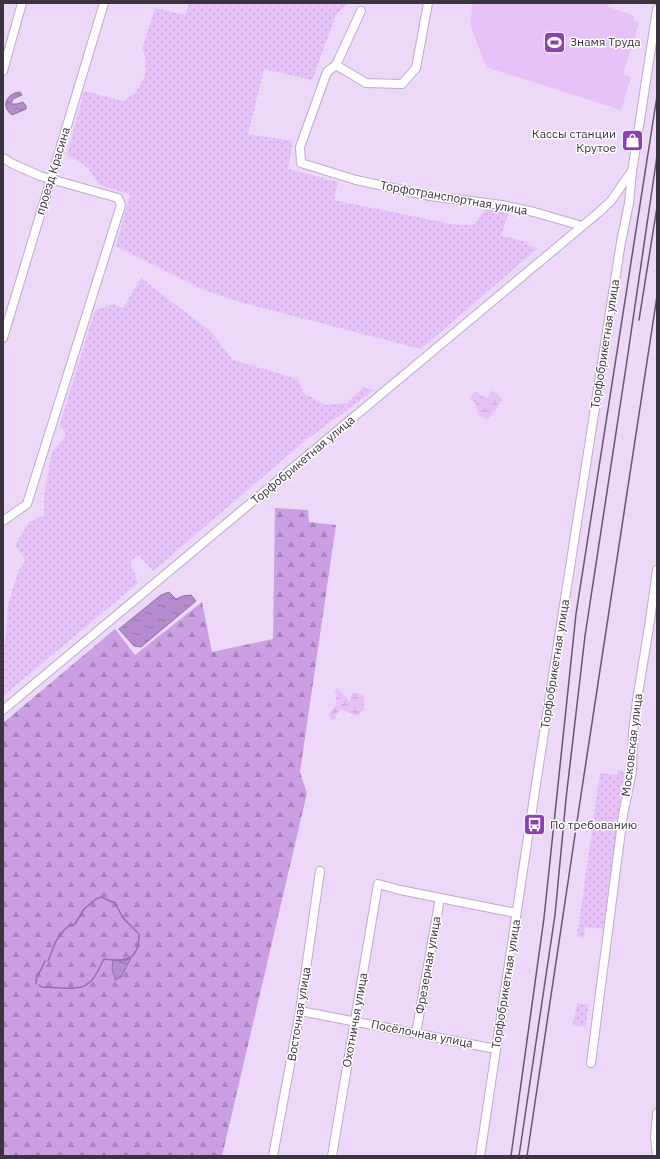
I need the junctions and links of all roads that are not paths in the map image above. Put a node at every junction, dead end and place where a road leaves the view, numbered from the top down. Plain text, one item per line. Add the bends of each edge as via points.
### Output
1 (22, 3) edge
2 (104, 3) edge
3 (428, 3) edge
4 (657, 8) edge
5 (361, 11) dead end
6 (336, 65) junction
7 (3, 71) edge
8 (3, 158) edge
9 (632, 172) junction
10 (51, 178) junction
11 (582, 226) junction
12 (3, 338) edge
13 (3, 521) edge
14 (657, 570) edge
15 (3, 710) edge
16 (320, 871) dead end
17 (440, 898) junction
18 (516, 913) junction
19 (300, 1011) junction
20 (355, 1021) junction
21 (416, 1033) junction
22 (496, 1048) junction
23 (591, 1063) dead end
24 (657, 1113) edge
25 (657, 1155) edge
26 (273, 1156) edge
27 (332, 1156) edge
28 (480, 1156) edge

1 - 7 street
2 - 10 street, проезд Красина
3 - 6 street via 416,68 402,84 366,83
4 - 9 street, Торфобрикетная улица
5 - 6 street, Торфотранспортная улица
6 - 11 street, Торфотранспортная улица via 327,72 300,148 301,163 356,180 430,196 502,205
8 - 10 street via 29,172
9 - 11 street, Торфобрикетная улица via 611,200
9 - 18 street, Торфобрикетная улица
10 - 12 street, проезд Красина
10 - 13 street via 118,198 121,205 27,504
11 - 15 street, Торфобрикетная улица
14 - 23 street, Московская улица via 637,700 632,771 623,815
16 - 19 street, Восточная улица
17 - 18 street
17 - 20 street, Охотничья улица via 378,884
17 - 21 street, Фрезерная улица
18 - 22 street, Торфобрикетная улица
19 - 20 street, Посёлочная улица
19 - 26 street, Восточная улица
20 - 21 street, Посёлочная улица
20 - 27 street, Охотничья улица
21 - 22 street, Посёлочная улица
22 - 28 street, Торфобрикетная улица
24 - 25 street

